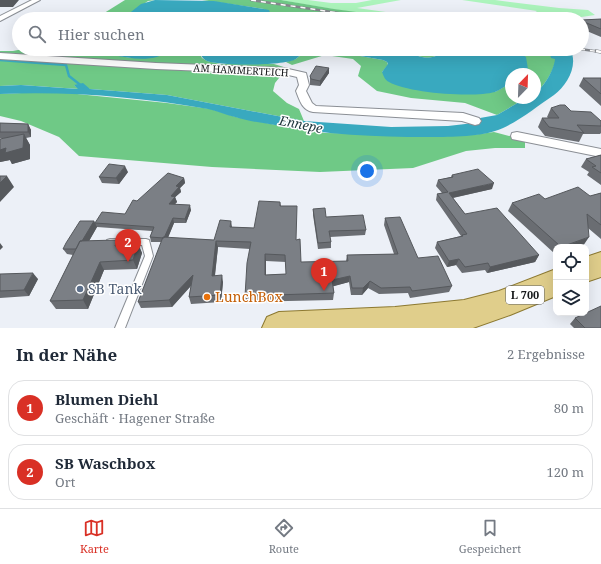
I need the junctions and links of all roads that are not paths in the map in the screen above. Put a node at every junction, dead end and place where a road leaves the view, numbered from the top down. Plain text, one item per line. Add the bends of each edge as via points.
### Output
1 (37, 0) edge
2 (14, 12) edge
3 (12, 13) edge
4 (0, 19) edge
5 (0, 56) edge
6 (475, 121) dead end
7 (517, 136) dead end
8 (601, 153) edge
9 (102, 241) edge
10 (601, 264) edge
11 (589, 269) edge
12 (553, 283) edge
13 (393, 325) edge
14 (120, 328) edge
15 (279, 328) edge

1 - 2 street
3 - 4 street
5 - 6 street, AM HAMMERTEICH via 284,71 302,75 304,85 301,91 307,105 313,109 463,117
7 - 8 street
9 - 14 lane via 146,242 149,256
10 - 11 main road
12 - 13 main road, L 700 via 493,307
13 - 15 main road, L 700

